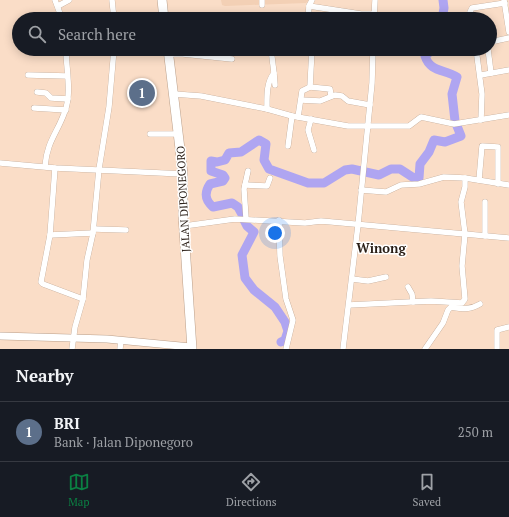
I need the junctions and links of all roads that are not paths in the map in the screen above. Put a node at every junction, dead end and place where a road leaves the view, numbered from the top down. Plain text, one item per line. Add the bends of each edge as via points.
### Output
1 (55, 0) edge
2 (70, 0) edge
3 (112, 0) edge
4 (162, 0) edge
5 (312, 0) edge
6 (375, 0) edge
7 (505, 2) edge
8 (58, 6) junction
9 (309, 6) junction
10 (60, 12) edge
11 (113, 12) edge
12 (163, 12) edge
13 (308, 12) edge
14 (348, 12) edge
15 (374, 12) edge
16 (470, 12) edge
17 (508, 22) edge
18 (509, 32) edge
19 (509, 38) edge
20 (497, 41) edge
21 (66, 56) edge
22 (113, 56) edge
23 (169, 56) edge
24 (203, 56) edge
25 (272, 56) edge
26 (312, 56) edge
27 (373, 56) edge
28 (477, 56) edge
29 (489, 56) edge
30 (232, 59) dead end
31 (509, 70) edge
32 (274, 73) junction
33 (491, 73) junction
34 (28, 75) dead end
35 (480, 75) junction
36 (67, 76) junction
37 (275, 85) dead end
38 (310, 87) junction
39 (37, 92) dead end
40 (174, 94) junction
41 (331, 96) junction
42 (68, 99) junction
43 (300, 100) junction
44 (370, 104) junction
45 (34, 108) dead end
46 (267, 109) junction
47 (66, 110) junction
48 (509, 115) edge
49 (295, 116) junction
50 (311, 119) junction
51 (480, 120) junction
52 (367, 126) junction
53 (150, 134) dead end
54 (178, 134) junction
55 (288, 146) dead end
56 (314, 150) dead end
57 (0, 162) edge
58 (45, 166) junction
59 (55, 168) junction
60 (99, 169) junction
61 (248, 171) dead end
62 (183, 174) junction
63 (270, 178) dead end
64 (465, 178) junction
65 (479, 180) junction
66 (498, 184) junction
67 (245, 185) junction
68 (509, 185) edge
69 (361, 190) junction
70 (485, 202) dead end
71 (246, 218) junction
72 (278, 220) junction
73 (358, 225) junction
74 (184, 226) junction
75 (126, 230) dead end
76 (94, 231) junction
77 (465, 234) junction
78 (50, 235) junction
79 (485, 236) junction
80 (509, 238) edge
81 (386, 277) dead end
82 (352, 279) junction
83 (408, 287) dead end
84 (83, 299) junction
85 (413, 302) junction
86 (480, 304) dead end
87 (349, 305) junction
88 (509, 327) edge
89 (0, 336) edge
90 (73, 338) junction
91 (121, 340) junction
92 (191, 348) edge
93 (72, 349) edge
94 (120, 349) edge
95 (286, 349) edge
96 (344, 349) edge
97 (425, 349) edge
98 (497, 349) edge

1 - 8 street
2 - 8 street
3 - 11 street
4 - 12 main road
5 - 9 street
6 - 15 street
7 - 16 street via 472,8
7 - 17 street
8 - 10 street
9 - 13 street
9 - 14 street
17 - 18 street
19 - 20 street
21 - 36 street
22 - 60 street via 109,107
23 - 40 main road, JALAN DIPONEGORO
24 - 30 street
25 - 32 street
26 - 38 street
27 - 44 street
28 - 35 street
29 - 33 street
31 - 33 street
32 - 37 street
32 - 46 street via 268,90
33 - 35 street
34 - 36 street
35 - 51 street
36 - 42 street
38 - 41 street via 330,89
38 - 43 street via 302,91
39 - 42 street via 46,93 51,98
40 - 46 street via 202,96
40 - 54 main road, JALAN DIPONEGORO
41 - 43 street via 320,101
41 - 44 street via 338,95 348,101
42 - 47 street
43 - 49 street
44 - 52 street
45 - 47 street
46 - 49 street
47 - 58 street via 48,146
48 - 51 street
49 - 50 street
49 - 55 street
50 - 52 street via 348,126
50 - 56 street via 308,130
51 - 52 street via 456,124 426,117 416,120 409,126
52 - 69 street
53 - 54 street
54 - 62 main road, JALAN DIPONEGORO
57 - 58 street
58 - 59 street
59 - 60 street
59 - 78 street
60 - 62 street
60 - 76 street
61 - 67 street
62 - 74 main road, JALAN DIPONEGORO
63 - 67 street via 267,186
64 - 65 street
64 - 69 street via 444,177 419,184 401,185 386,192
64 - 77 street via 461,202
65 - 66 street
65 - 66 street via 482,146 498,147
66 - 68 street
67 - 71 street
69 - 73 street
70 - 79 street
71 - 72 street
71 - 74 street
72 - 73 street
72 - 95 street via 286,299 292,320
73 - 77 street
73 - 82 street
74 - 92 main road, JALAN DIPONEGORO
75 - 76 street
76 - 78 street
76 - 84 street via 87,260
77 - 79 street
77 - 85 street via 462,266 464,302
78 - 84 street via 43,284
79 - 80 street
81 - 82 street
82 - 87 street
83 - 85 street
84 - 90 street
85 - 87 street
86 - 97 street via 465,310 451,307
87 - 96 street
88 - 98 street via 496,330
89 - 90 street
90 - 91 street
90 - 93 street
91 - 92 street
91 - 94 street

